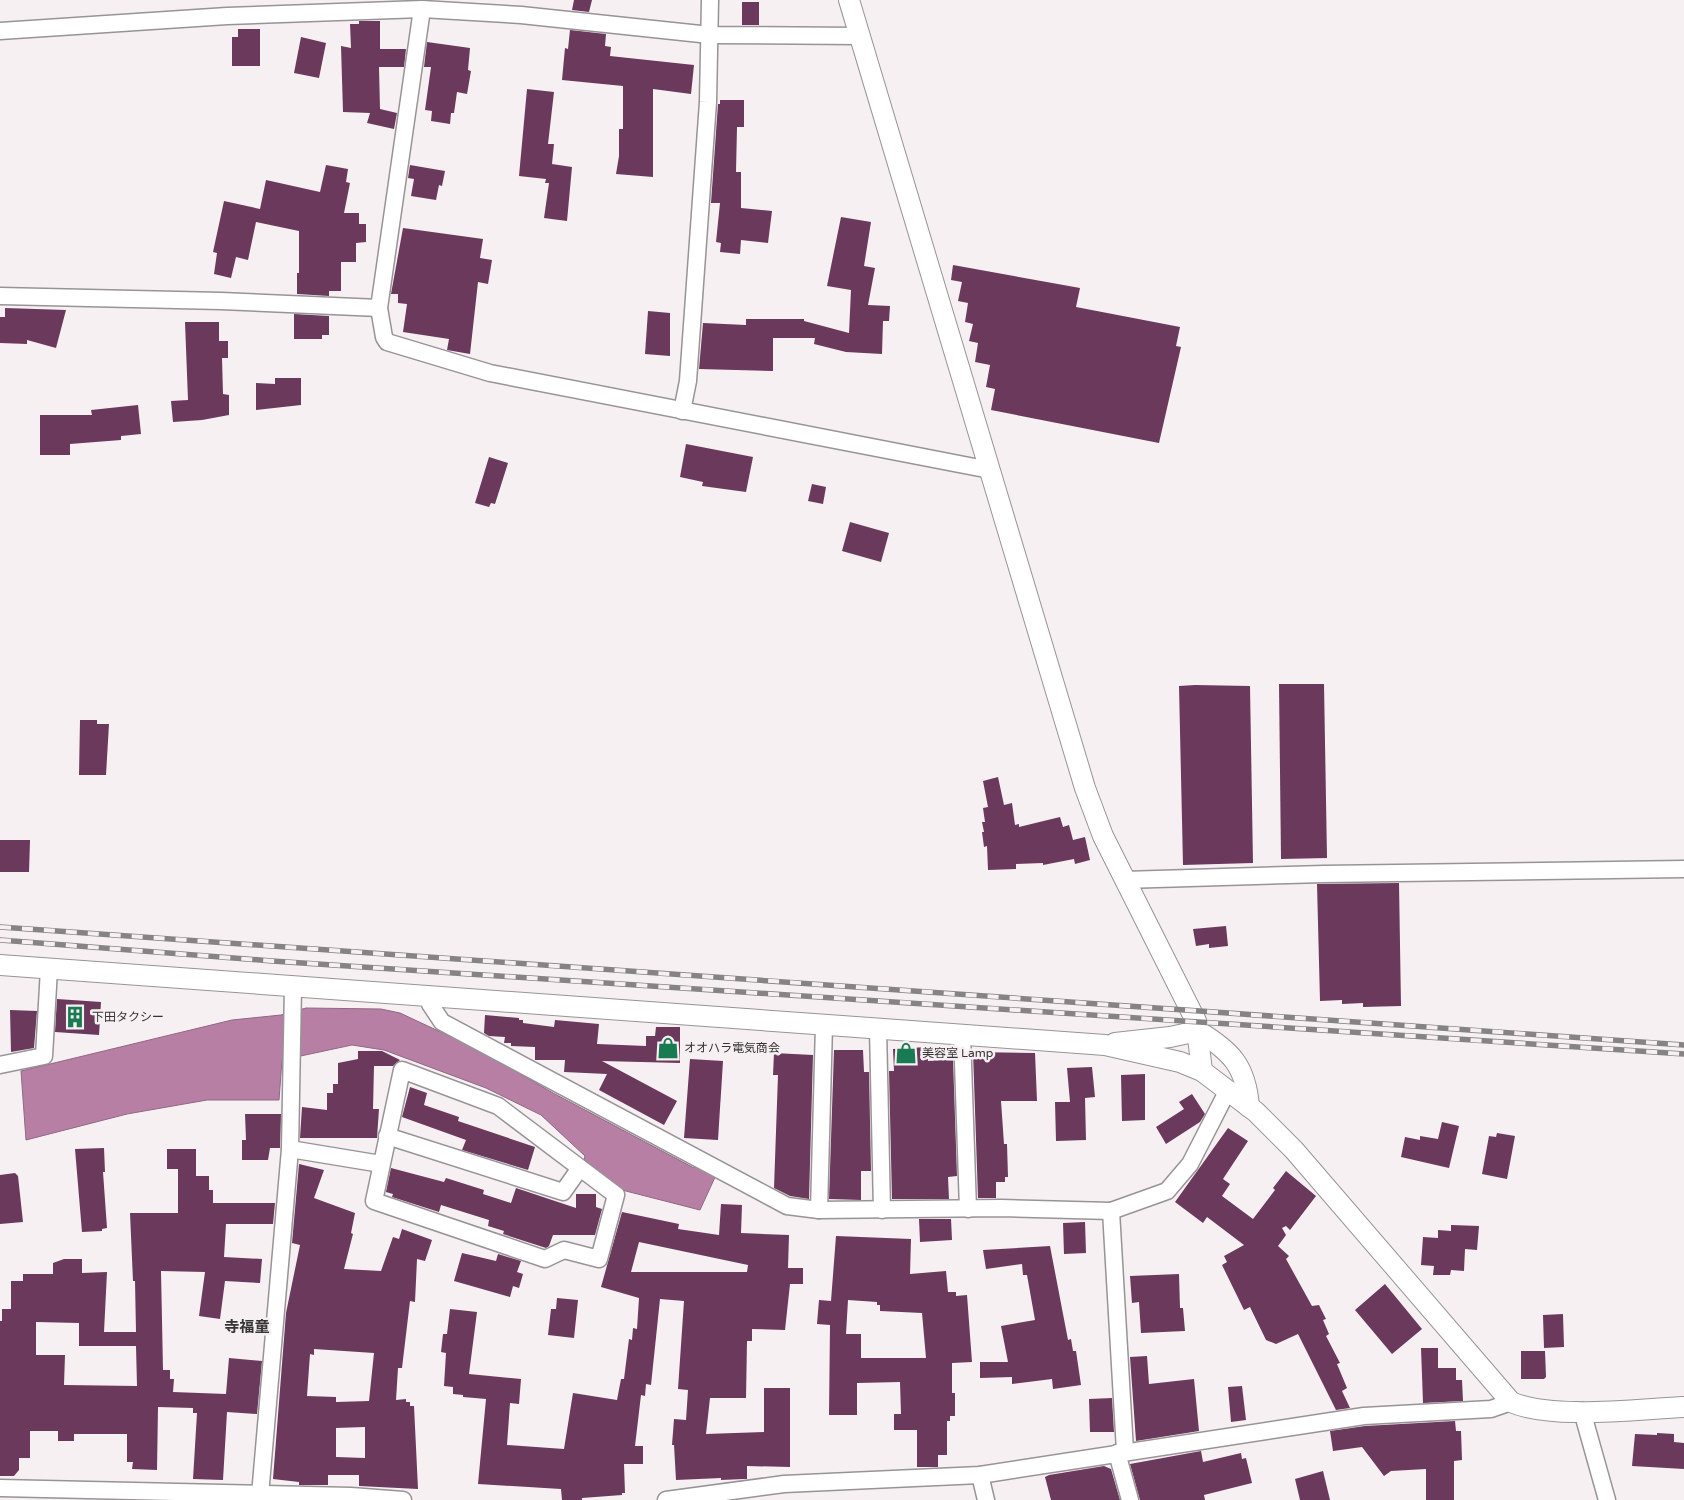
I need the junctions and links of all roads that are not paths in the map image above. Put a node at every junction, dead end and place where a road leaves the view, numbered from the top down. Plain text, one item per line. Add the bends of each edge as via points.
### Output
1 (710, 0) edge
2 (849, 0) edge
3 (422, 10) junction
4 (0, 31) edge
5 (710, 35) junction
6 (859, 36) junction
7 (0, 296) edge
8 (378, 308) junction
9 (682, 411) junction
10 (990, 470) junction
11 (1684, 869) edge
12 (1124, 880) junction
13 (0, 965) edge
14 (49, 969) junction
15 (293, 986) junction
16 (429, 995) junction
17 (824, 1024) junction
18 (878, 1028) junction
19 (1198, 1031) junction
20 (962, 1034) junction
21 (1105, 1045) junction
22 (0, 1065) edge
23 (1202, 1071) junction
24 (1228, 1090) junction
25 (1249, 1107) junction
26 (387, 1136) junction
27 (290, 1149) junction
28 (381, 1164) junction
29 (580, 1168) junction
30 (968, 1209) junction
31 (819, 1210) junction
32 (882, 1210) junction
33 (1111, 1211) junction
34 (1511, 1402) junction
35 (1684, 1407) edge
36 (1582, 1411) junction
37 (1121, 1452) junction
38 (980, 1475) junction
39 (0, 1488) edge
40 (82, 1495) edge
41 (260, 1495) junction
42 (403, 1500) edge
43 (666, 1500) edge
44 (986, 1500) edge
45 (1130, 1500) edge
46 (1607, 1500) edge

1 - 5 street
2 - 6 street
3 - 4 street via 227,16
3 - 5 street via 521,16
3 - 8 street
5 - 6 street
5 - 9 street via 688,381
6 - 10 street
7 - 8 street
8 - 9 street via 387,342 490,373
9 - 10 street
10 - 12 street via 1085,788
11 - 12 street
12 - 19 street via 1196,1021
13 - 14 street
14 - 15 street
14 - 22 street via 44,1056
15 - 16 street
15 - 27 street
16 - 17 street
16 - 31 street via 430,1004 442,1022 788,1206
17 - 18 street
17 - 31 street
18 - 20 street
18 - 32 street
19 - 21 street
19 - 23 street
19 - 25 street via 1224,1046 1242,1072
20 - 21 street
20 - 30 street
21 - 23 street via 1180,1062
23 - 24 street
24 - 25 street
24 - 33 street via 1190,1164 1167,1191
25 - 34 street via 1294,1150
26 - 28 street
26 - 29 street via 563,1192
26 - 29 street via 402,1070 498,1106
27 - 28 street
27 - 41 street
28 - 29 street via 374,1201 545,1259 564,1250 599,1260 616,1195
30 - 32 street
30 - 33 street
31 - 32 street
33 - 37 street
34 - 36 street via 1528,1408
34 - 37 street via 1491,1409 1364,1416
35 - 36 street
36 - 46 street
37 - 38 street
37 - 45 street
38 - 43 street via 784,1484
38 - 44 street
39 - 40 street
40 - 41 street
41 - 42 street

